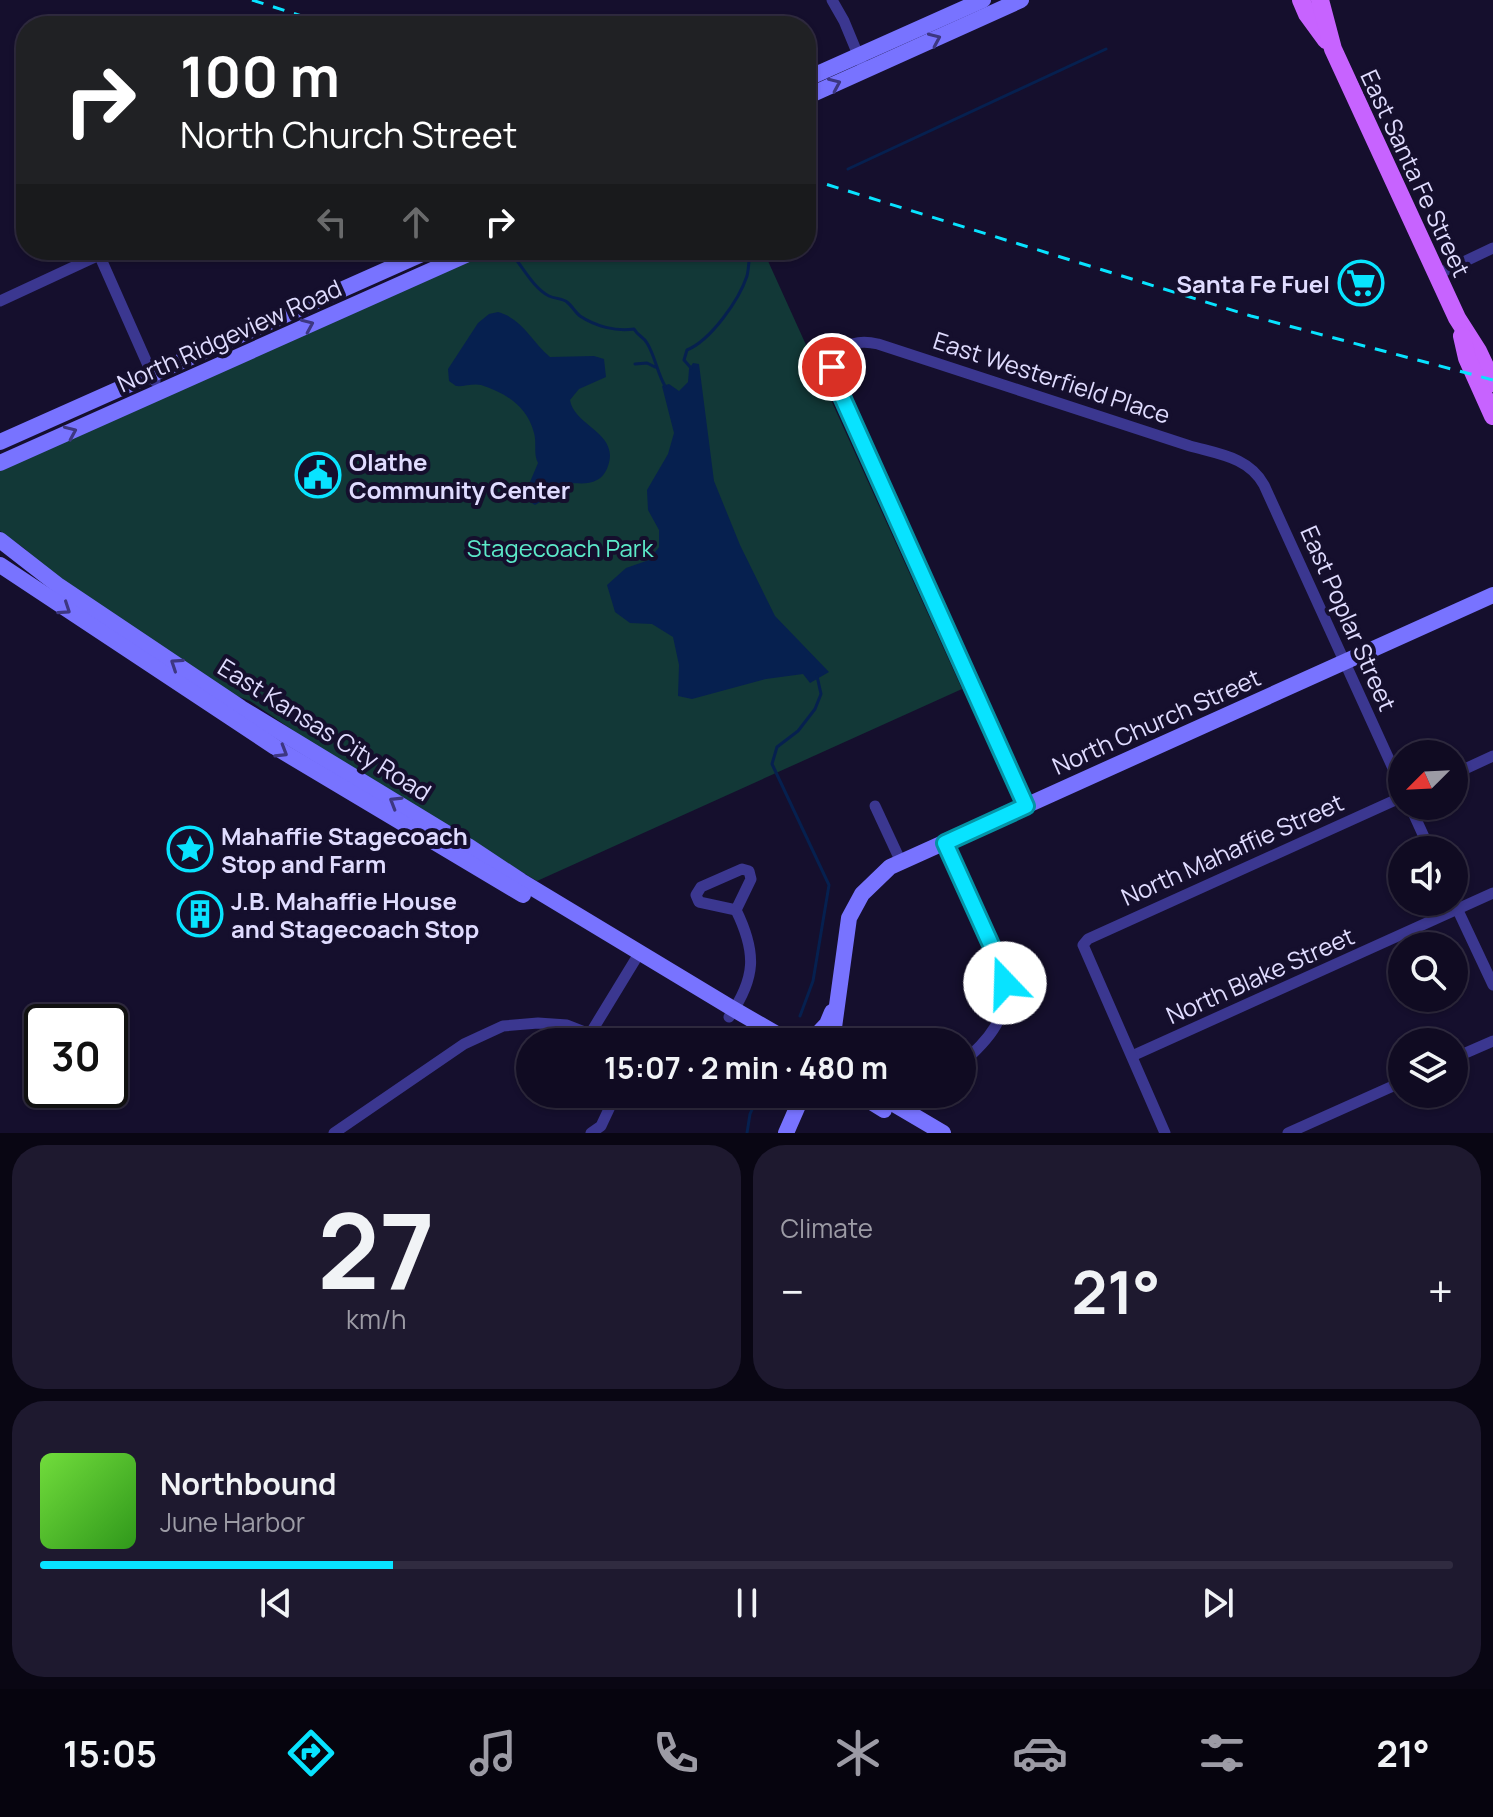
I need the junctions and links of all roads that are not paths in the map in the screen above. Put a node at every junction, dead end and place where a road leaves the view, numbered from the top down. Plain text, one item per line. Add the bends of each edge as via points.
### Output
1 (832, 0) edge
2 (983, 0) edge
3 (1021, 0) edge
4 (1301, 0) edge
5 (1320, 0) edge
6 (1333, 49) junction
7 (861, 64) junction
8 (816, 76) edge
9 (816, 91) edge
10 (1493, 248) edge
11 (85, 260) edge
12 (105, 260) edge
13 (408, 260) edge
14 (455, 260) edge
15 (1436, 275) junction
16 (0, 301) edge
17 (1457, 318) junction
18 (152, 374) junction
19 (1493, 383) edge
20 (160, 392) junction
21 (1493, 416) edge
22 (0, 442) edge
23 (0, 463) edge
24 (1252, 468) joint
25 (0, 540) edge
26 (0, 565) edge
27 (1493, 595) edge
28 (1344, 662) junction
29 (1493, 756) edge
30 (1388, 758) edge
31 (1468, 768) edge
32 (1388, 803) edge
33 (875, 806) dead end
34 (1026, 806) junction
35 (945, 843) junction
36 (901, 862) junction
37 (1493, 893) edge
38 (1468, 902) edge
39 (736, 910) junction
40 (1434, 916) edge
41 (1461, 916) edge
42 (637, 956) junction
43 (1493, 985) edge
44 (836, 1003) junction
45 (731, 1013) junction
46 (573, 1028) edge
47 (599, 1028) edge
48 (752, 1028) edge
49 (763, 1028) edge
50 (823, 1028) edge
51 (833, 1028) edge
52 (1493, 1041) edge
53 (976, 1050) edge
54 (1468, 1052) edge
55 (1132, 1056) junction
56 (1388, 1088) edge
57 (609, 1108) edge
58 (787, 1108) edge
59 (796, 1108) edge
60 (881, 1108) edge
61 (901, 1108) edge
62 (334, 1133) edge
63 (591, 1133) edge
64 (784, 1133) edge
65 (923, 1133) edge
66 (943, 1133) edge
67 (1165, 1133) edge
68 (1288, 1133) edge

1 - 7 street
2 - 7 street
7 -> 3 street
4 - 6 main road, East Santa Fe Street
5 - 6 main road, East Santa Fe Street
6 - 15 main road, East Santa Fe Street
7 - 8 street
9 -> 7 street
10 - 15 street
11 - 16 street
12 - 18 street
13 - 18 street, North Ridgeview Road
20 -> 14 street, North Ridgeview Road
15 - 17 main road, East Santa Fe Street
17 - 19 main road, East Santa Fe Street
17 - 21 main road, East Santa Fe Street via 1467,358
18 - 20 street
18 - 22 street, North Ridgeview Road
23 -> 20 street, North Ridgeview Road
24 - 28 street, East Poplar Street
24 - 34 street, East Westerfield Place via 1236,458 878,344 861,341 838,352 834,379
42 -> 25 street, East Kansas City Road via 241,708
26 -> 42 street, East Kansas City Road via 275,747
27 - 28 street, North Church Street
28 - 30 street, East Poplar Street
28 - 34 street, North Church Street
29 - 31 street
32 - 55 street, North Mahaffie Street via 1088,939 1083,945
33 - 36 street
34 - 35 street, North Church Street
35 - 36 street, North Church Street
35 - 53 street via 1005,983 998,1025
36 - 44 street, North Church Street via 874,880 854,907
37 - 38 street, North Blake Street
39 - 39 street via 751,879 749,871 742,869 701,887 696,895 699,902
39 - 45 street via 752,960 747,986
40 - 55 street, North Blake Street
41 - 43 street
42 - 45 street, East Kansas City Road
42 - 47 street
44 - 50 street, North Church Street
44 - 51 street, North Church Street
45 - 48 street, East Kansas City Road
45 - 49 street, East Kansas City Road
46 - 62 street via 503,1026 464,1044
52 - 54 street
55 - 67 street
56 - 68 street
57 - 63 street
58 - 64 street
59 - 64 street
60 - 65 street
61 - 66 street

